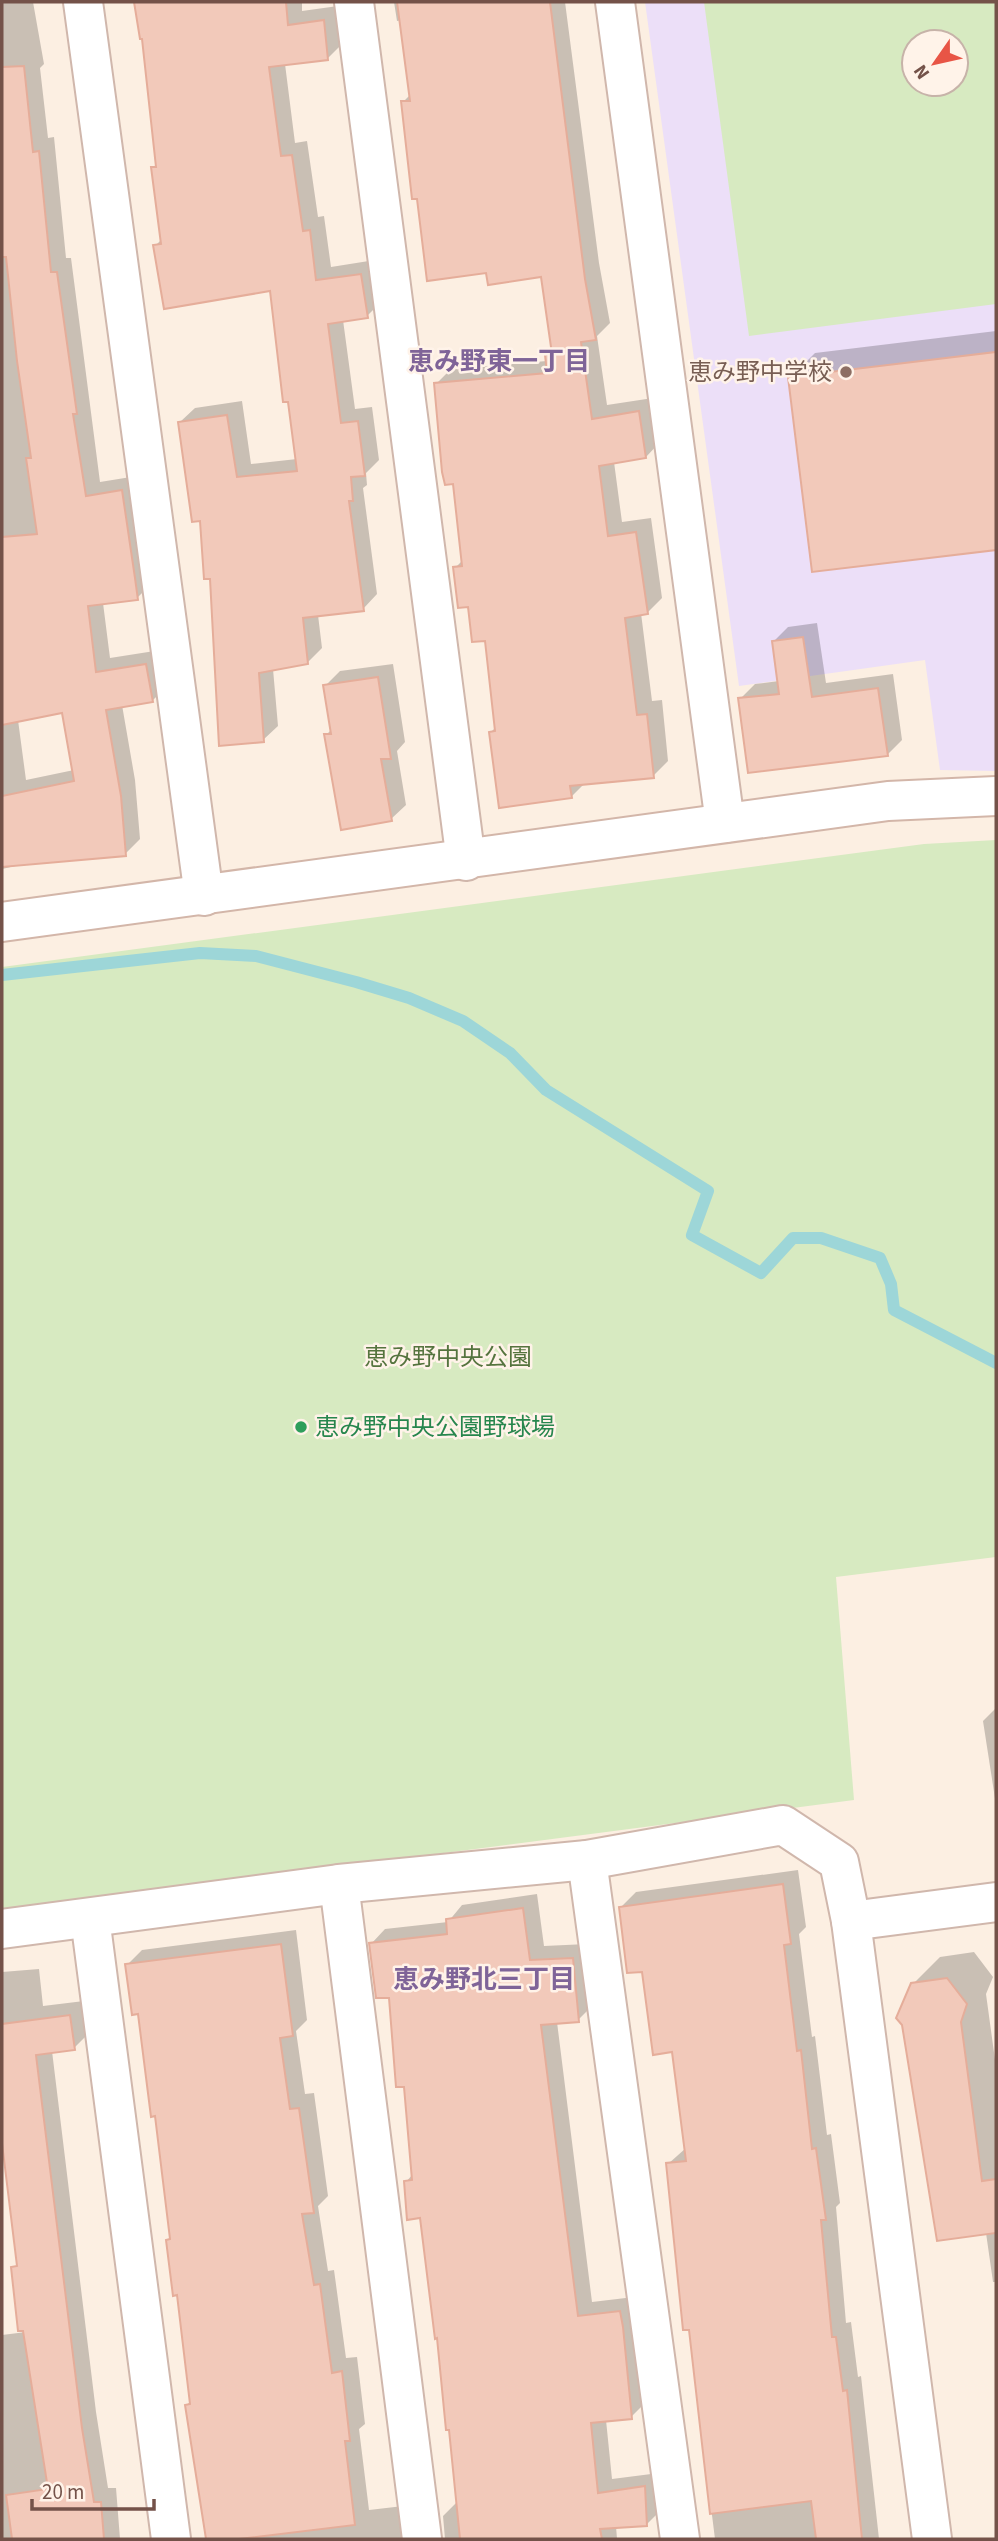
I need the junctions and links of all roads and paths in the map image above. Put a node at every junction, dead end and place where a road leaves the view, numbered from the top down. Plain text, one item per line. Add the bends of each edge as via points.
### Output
1 (83, 2) edge
2 (354, 2) edge
3 (615, 2) edge
4 (996, 796) edge
5 (725, 823) junction
6 (466, 861) junction
7 (204, 896) junction
8 (2, 922) edge
9 (587, 1860) junction
10 (338, 1884) junction
11 (996, 1902) edge
12 (90, 1918) junction
13 (851, 1921) junction
14 (2, 1929) edge
15 (171, 2539) edge
16 (422, 2539) edge
17 (680, 2539) edge
18 (932, 2539) edge

1 - 7 street
2 - 6 street
3 - 5 street
4 - 5 street via 888,802
5 - 6 street
6 - 7 street
7 - 8 street
9 - 10 street
9 - 13 street via 783,1825 839,1862
9 - 17 street
10 - 12 street
10 - 16 street
11 - 13 street
12 - 14 street
12 - 15 street
13 - 18 street

